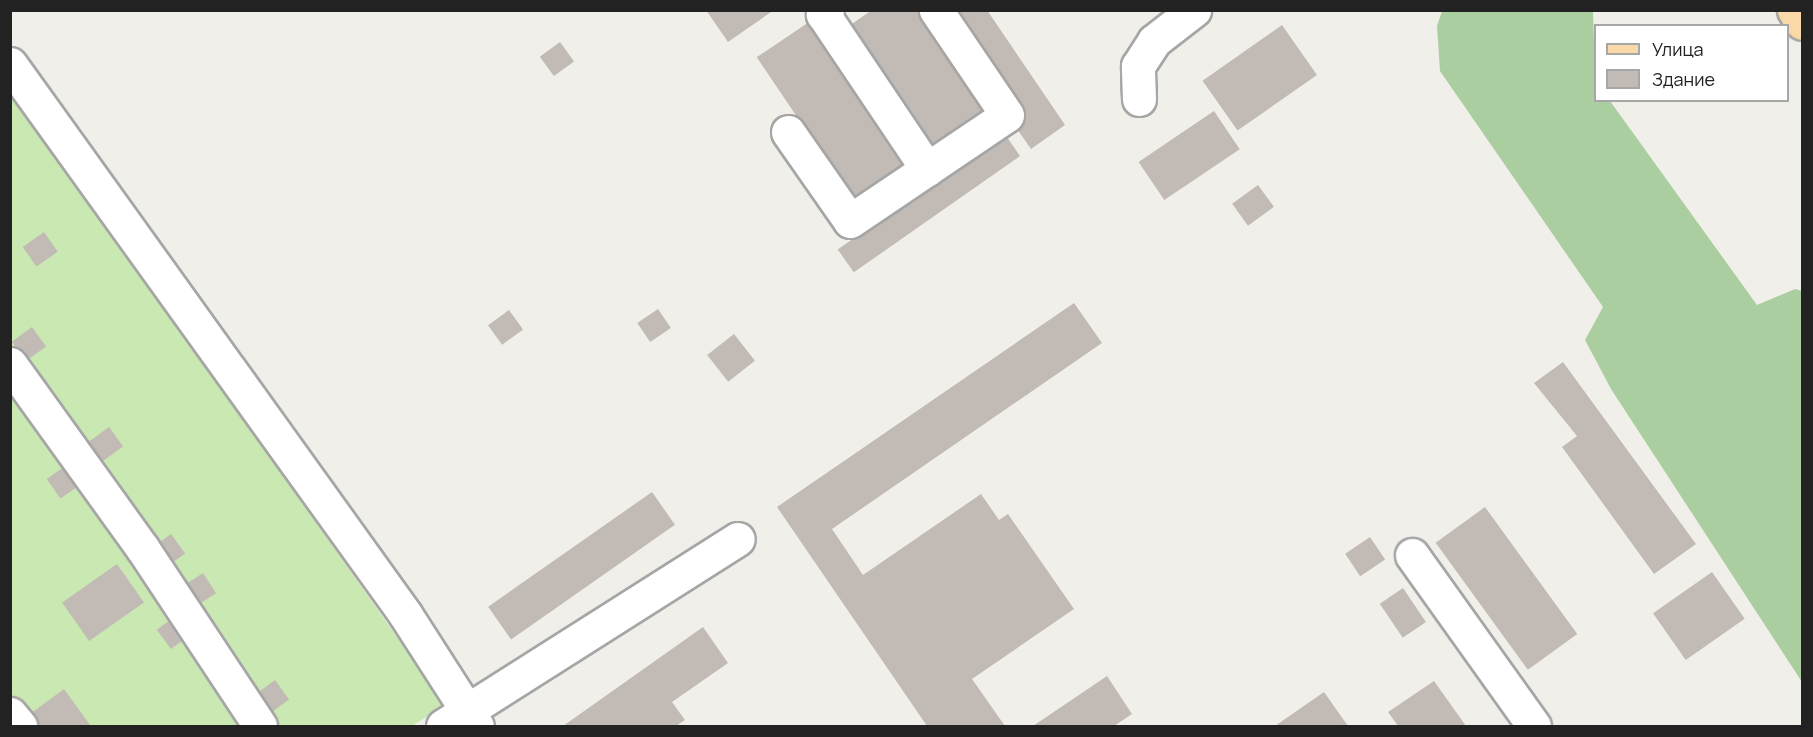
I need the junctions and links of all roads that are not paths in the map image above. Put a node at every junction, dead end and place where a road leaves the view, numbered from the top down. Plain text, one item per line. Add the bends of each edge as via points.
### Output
1 (936, 10) edge
2 (1194, 10) edge
3 (1794, 10) edge
4 (825, 12) edge
5 (1803, 22) edge
6 (10, 64) edge
7 (1139, 99) dead end
8 (788, 132) dead end
9 (927, 169) junction
10 (10, 363) edge
11 (738, 539) dead end
12 (1412, 555) dead end
13 (10, 714) edge
14 (462, 721) edge
15 (20, 726) edge
16 (260, 726) edge
17 (1533, 726) edge

1 - 9 street via 1006,115
2 - 7 street via 1154,41 1138,66
3 - 5 main road
4 - 9 street
6 - 14 street via 405,614
8 - 9 street via 850,221
10 - 16 street via 143,549
11 - 14 street
12 - 17 street
13 - 15 street

